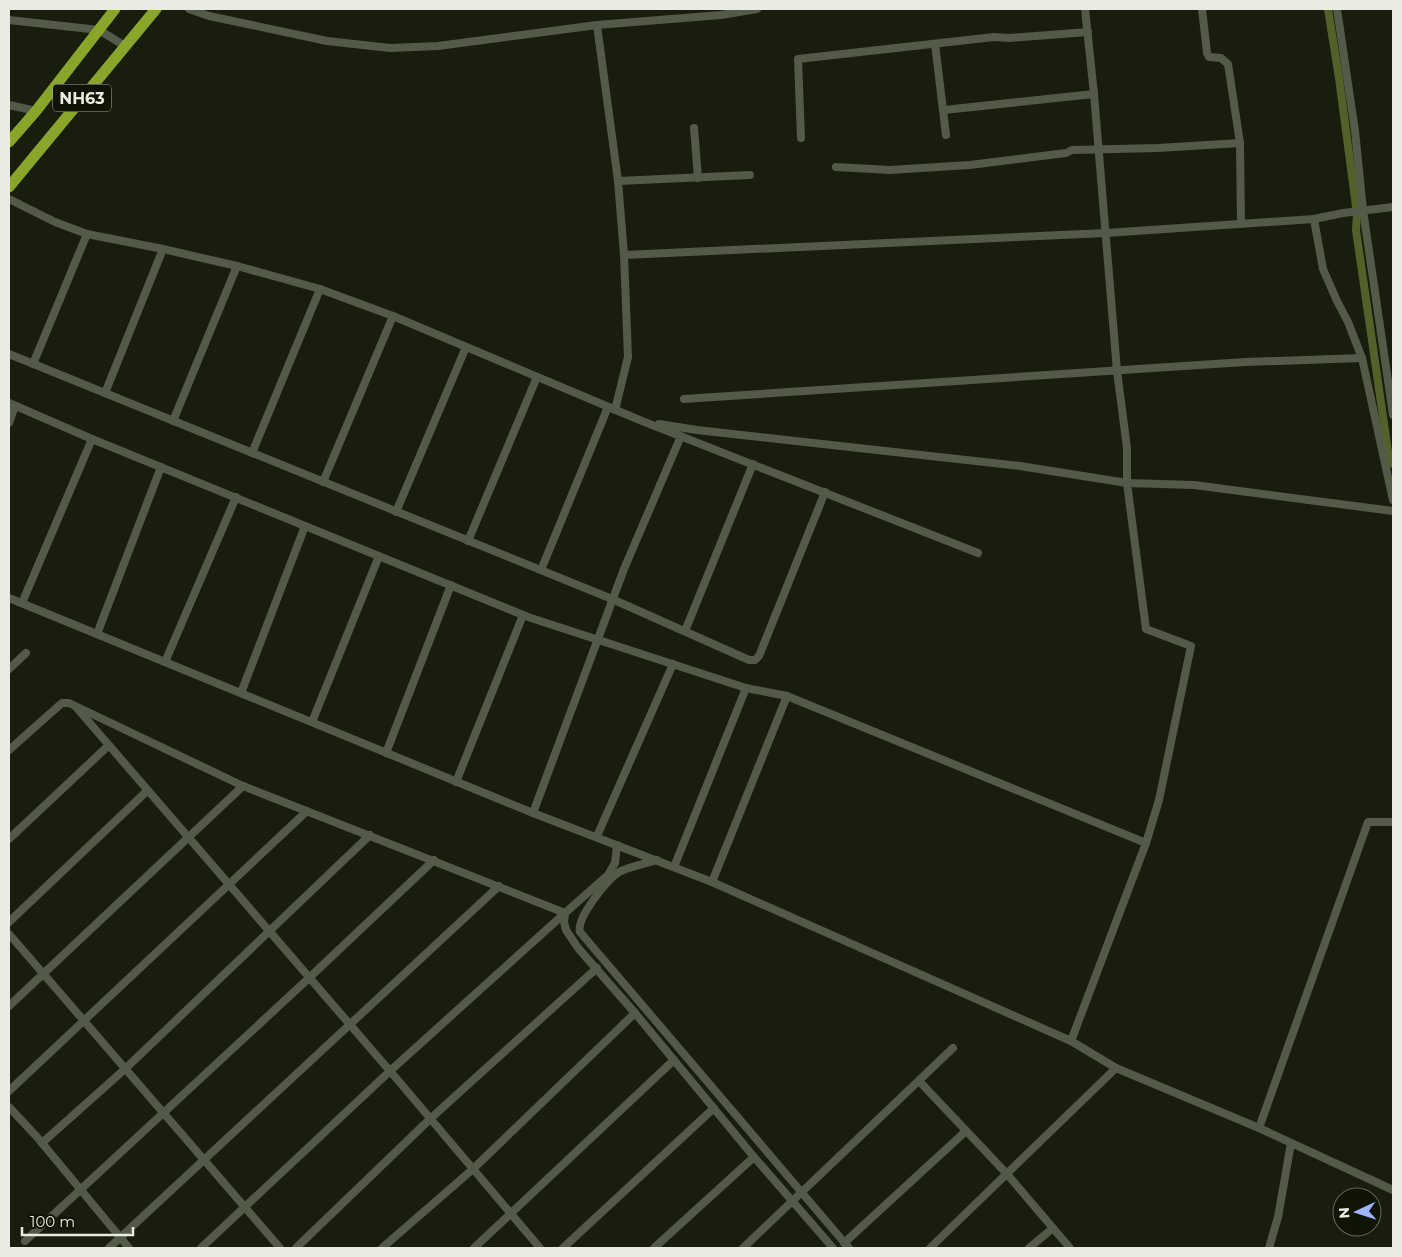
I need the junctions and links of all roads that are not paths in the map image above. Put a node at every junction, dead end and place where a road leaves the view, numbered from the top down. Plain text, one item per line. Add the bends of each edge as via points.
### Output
1 (115, 9) edge
2 (156, 9) edge
3 (188, 9) edge
4 (757, 9) edge
5 (1085, 9) edge
6 (1202, 9) edge
7 (1337, 9) edge
8 (721, 12) edge
9 (9, 20) edge
10 (597, 25) junction
11 (99, 30) junction
12 (1088, 32) junction
13 (935, 44) junction
14 (126, 46) junction
15 (1094, 94) junction
16 (9, 105) edge
17 (944, 110) junction
18 (36, 111) junction
19 (694, 128) dead end
20 (946, 135) dead end
21 (801, 138) dead end
22 (10, 140) edge
23 (1240, 142) junction
24 (1098, 150) junction
25 (836, 167) dead end
26 (750, 175) dead end
27 (698, 178) junction
28 (618, 181) junction
29 (9, 187) edge
30 (9, 199) edge
31 (1393, 207) edge
32 (1363, 210) junction
33 (1314, 220) junction
34 (1241, 224) junction
35 (1106, 233) junction
36 (87, 234) junction
37 (163, 249) junction
38 (624, 255) junction
39 (237, 266) junction
40 (320, 289) junction
41 (393, 316) junction
42 (466, 347) junction
43 (9, 354) edge
44 (1362, 358) junction
45 (33, 364) junction
46 (1117, 371) junction
47 (537, 377) junction
48 (105, 393) junction
49 (684, 399) dead end
50 (12, 405) edge
51 (612, 409) junction
52 (1393, 415) edge
53 (173, 421) junction
54 (642, 422) junction
55 (9, 423) edge
56 (681, 436) junction
57 (92, 439) junction
58 (252, 453) junction
59 (754, 464) junction
60 (161, 467) junction
61 (1391, 478) edge
62 (323, 482) junction
63 (1127, 483) junction
64 (825, 492) junction
65 (236, 497) junction
66 (1393, 500) edge
67 (1393, 511) edge
68 (396, 512) junction
69 (305, 526) junction
70 (468, 541) junction
71 (978, 553) dead end
72 (379, 556) junction
73 (541, 570) junction
74 (451, 585) junction
75 (9, 598) edge
76 (612, 600) junction
77 (22, 603) junction
78 (523, 615) junction
79 (685, 631) junction
80 (97, 634) junction
81 (597, 639) junction
82 (26, 653) dead end
83 (165, 662) junction
84 (673, 664) junction
85 (9, 669) edge
86 (746, 688) junction
87 (241, 693) junction
88 (787, 696) junction
89 (74, 704) junction
90 (312, 722) junction
91 (108, 746) junction
92 (10, 747) edge
93 (386, 753) junction
94 (456, 782) junction
95 (242, 786) junction
96 (147, 791) junction
97 (307, 811) junction
98 (532, 813) junction
99 (1393, 822) edge
100 (370, 835) junction
101 (596, 836) junction
102 (187, 837) junction
103 (9, 839) edge
104 (1146, 843) junction
105 (617, 845) junction
106 (434, 860) junction
107 (657, 860) junction
108 (674, 867) junction
109 (712, 882) junction
110 (229, 885) junction
111 (499, 886) junction
112 (564, 912) junction
113 (9, 922) edge
114 (270, 932) junction
115 (9, 934) edge
116 (597, 968) junction
117 (43, 973) junction
118 (309, 978) junction
119 (9, 1006) edge
120 (635, 1013) junction
121 (84, 1021) junction
122 (350, 1025) junction
123 (1071, 1041) junction
124 (953, 1048) dead end
125 (674, 1060) junction
126 (1116, 1068) junction
127 (125, 1069) junction
128 (390, 1071) junction
129 (920, 1082) junction
130 (9, 1090) edge
131 (9, 1107) edge
132 (714, 1108) junction
133 (163, 1112) junction
134 (430, 1119) junction
135 (1259, 1128) junction
136 (966, 1131) junction
137 (42, 1143) junction
138 (1291, 1143) junction
139 (754, 1157) junction
140 (204, 1160) junction
141 (473, 1169) junction
142 (1007, 1174) junction
143 (80, 1189) junction
144 (1393, 1190) edge
145 (802, 1194) junction
146 (792, 1202) junction
147 (246, 1208) junction
148 (511, 1215) junction
149 (1053, 1228) junction
150 (120, 1238) junction
151 (25, 1241) dead end
152 (846, 1245) edge
153 (108, 1248) edge
154 (129, 1248) edge
155 (201, 1248) edge
156 (280, 1248) edge
157 (296, 1248) edge
158 (382, 1248) edge
159 (474, 1248) edge
160 (540, 1248) edge
161 (563, 1248) edge
162 (654, 1248) edge
163 (743, 1248) edge
164 (833, 1248) edge
165 (930, 1248) edge
166 (1029, 1248) edge
167 (1070, 1248) edge
168 (1269, 1248) edge

1 - 11 highway, NH63
2 - 14 highway, NH63
3 - 10 street via 327,41 390,48 438,46
4 - 8 street
5 - 12 street
6 - 23 street via 1207,53 1209,57 1221,58 1228,64
7 - 32 street
8 - 10 street
9 - 11 street
10 - 28 street
11 - 14 street
11 - 18 highway, NH63
12 - 13 street
12 - 15 street
13 - 17 street
13 - 21 street via 798,59
14 - 29 highway, NH63
15 - 17 street
15 - 24 street
16 - 18 street
17 - 20 street
18 - 22 highway, NH63
19 - 27 street
23 - 24 street
23 - 34 street
24 - 25 street via 1072,150 970,165 890,170
24 - 35 street
26 - 27 street
27 - 28 street
28 - 38 street
30 - 36 street
31 - 32 street
32 - 33 street
32 - 52 street
33 - 34 street
33 - 44 street via 1322,269
34 - 35 street
35 - 38 street
35 - 46 street
36 - 37 street
36 - 45 street
37 - 39 street
37 - 48 street
38 - 51 street via 628,356
39 - 40 street
39 - 53 street
40 - 41 street
40 - 58 street
41 - 42 street
41 - 62 street
42 - 47 street
42 - 68 street
43 - 45 street
44 - 46 street
44 - 61 street
45 - 48 street
46 - 49 street
46 - 63 street via 1127,448
47 - 51 street
47 - 70 street
48 - 53 street
50 - 55 street
50 - 57 street
51 - 54 street
51 - 73 street
53 - 58 street
54 - 56 street
54 - 63 street via 1020,466
56 - 59 street
56 - 76 street
57 - 60 street
57 - 77 street
58 - 62 street
59 - 64 street
59 - 79 street
60 - 65 street
60 - 80 street
61 - 66 street
62 - 68 street
63 - 67 street via 1194,485
63 - 104 street via 1146,629 1191,646 1159,800
64 - 71 street
64 - 79 street via 755,660
65 - 69 street
65 - 83 street
68 - 70 street
69 - 72 street
69 - 87 street
70 - 73 street
72 - 74 street
72 - 90 street
73 - 76 street
74 - 78 street
74 - 93 street
75 - 77 street
76 - 79 street
76 - 81 street
77 - 80 street
78 - 81 street
78 - 94 street
80 - 83 street
81 - 84 street
81 - 98 street
82 - 85 street
83 - 87 street
84 - 86 street
84 - 101 street
86 - 88 street
86 - 108 street
87 - 90 street
88 - 104 street
88 - 109 street
89 - 91 street
89 - 92 street via 62,704
89 - 95 street
90 - 93 street
91 - 96 street
91 - 103 street
93 - 94 street
94 - 98 street
95 - 97 street
95 - 102 street
96 - 102 street
96 - 113 street
97 - 100 street
97 - 110 street
98 - 101 street
99 - 135 street via 1368,822
100 - 106 street
100 - 114 street
101 - 105 street
102 - 110 street
102 - 117 street
104 - 123 street
105 - 107 street
105 - 112 street via 615,863 608,875
106 - 111 street
106 - 118 street
107 - 108 street
107 - 145 street via 625,869 612,879 583,915 579,923 580,932
108 - 109 street
109 - 123 street
110 - 114 street
110 - 121 street
111 - 112 street
111 - 122 street
112 - 116 street via 566,930
112 - 128 street
114 - 118 street
114 - 127 street
115 - 117 street
116 - 120 street
116 - 134 street
117 - 119 street
117 - 121 street
118 - 122 street
118 - 133 street
120 - 125 street
120 - 141 street
121 - 127 street
121 - 130 street
122 - 128 street
122 - 140 street
123 - 126 street
124 - 129 street
125 - 132 street
125 - 148 street
126 - 135 street
126 - 142 street
127 - 133 street
127 - 137 street
128 - 134 street
128 - 147 street
129 - 136 street
129 - 145 street
131 - 137 street
132 - 139 street
132 - 161 street
133 - 140 street
133 - 143 street
134 - 141 street
134 - 157 street
135 - 138 street
136 - 142 street
136 - 152 street
137 - 143 street
138 - 144 street
138 - 168 street
139 - 146 street
139 - 162 street
140 - 147 street
140 - 150 street
141 - 148 street
141 - 158 street
142 - 149 street
142 - 165 street
143 - 150 street
143 - 151 street
145 - 146 street
145 - 152 street
146 - 163 street
146 - 164 street
147 - 155 street
147 - 156 street
148 - 159 street
148 - 160 street
149 - 166 street
149 - 167 street
150 - 153 street
150 - 154 street

